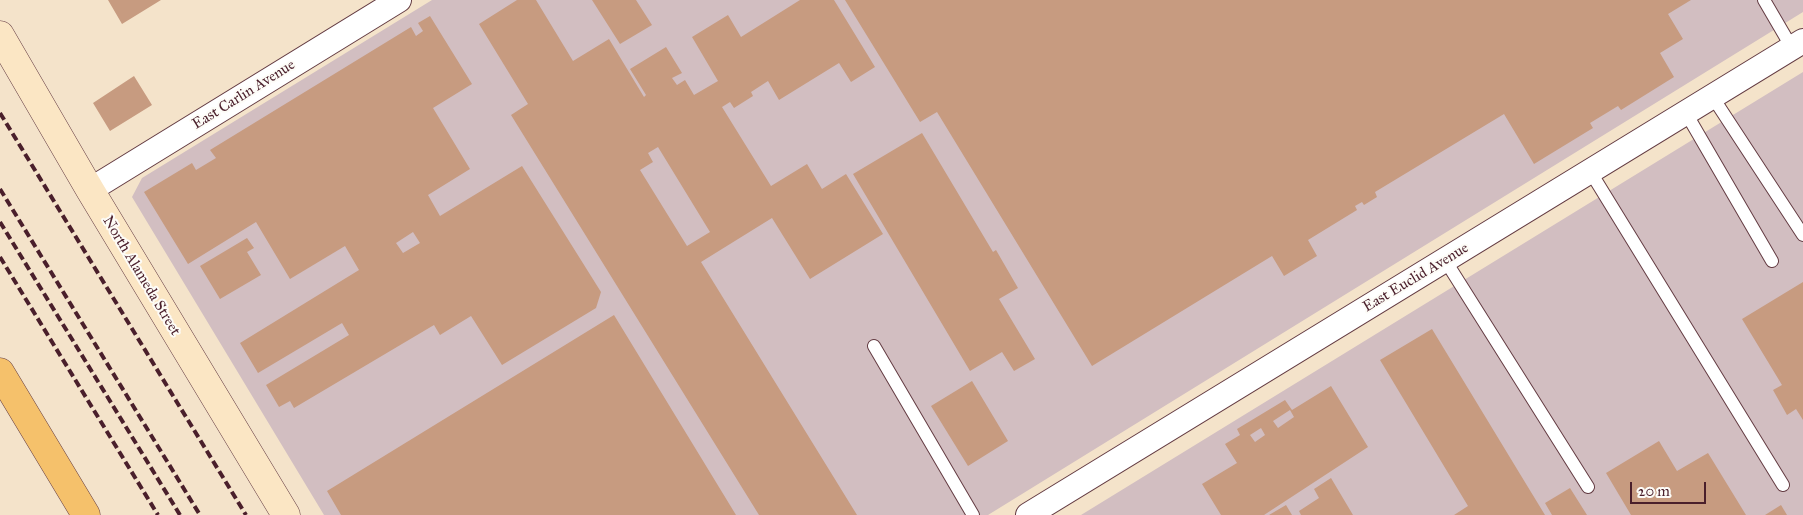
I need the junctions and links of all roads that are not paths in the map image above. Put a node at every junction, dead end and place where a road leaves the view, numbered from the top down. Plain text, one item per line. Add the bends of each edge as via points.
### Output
1 (399, 0) edge
2 (1764, 0) edge
3 (0, 34) edge
4 (1797, 44) edge
5 (1712, 96) junction
6 (1686, 113) junction
7 (1590, 171) junction
8 (90, 190) junction
9 (1803, 235) edge
10 (1445, 260) junction
11 (1772, 261) dead end
12 (874, 346) dead end
13 (0, 372) edge
14 (1783, 485) dead end
15 (1588, 486) dead end
16 (86, 515) edge
17 (286, 515) edge
18 (973, 515) edge
19 (1028, 515) edge

1 - 8 street, East Carlin Avenue
2 - 4 lane
3 - 8 street, North Alameda Street
4 - 5 street, East Euclid Avenue
5 - 6 street, East Euclid Avenue
5 - 9 lane
6 - 7 street, East Euclid Avenue
6 - 11 lane
7 - 10 street, East Euclid Avenue
7 - 14 lane
8 - 17 street, North Alameda Street
10 - 15 lane
10 - 19 street, East Euclid Avenue
12 - 18 lane
13 - 16 main road

